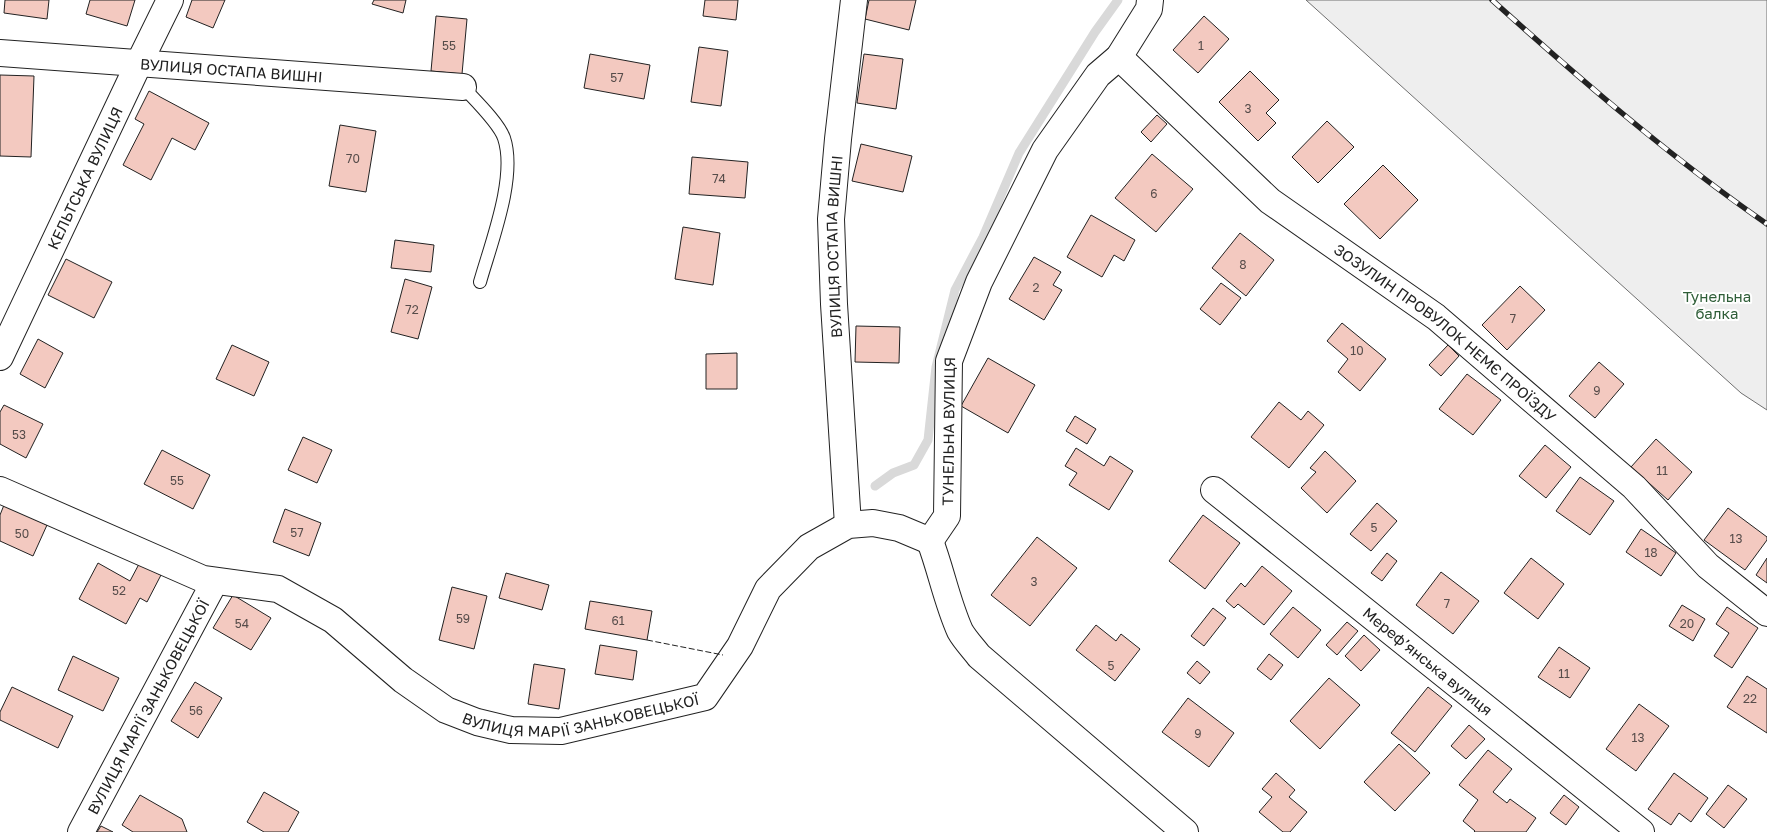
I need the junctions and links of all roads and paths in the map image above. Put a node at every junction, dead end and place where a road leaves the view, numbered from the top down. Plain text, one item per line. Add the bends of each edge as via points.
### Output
1 (170, 0) edge
2 (854, 0) edge
3 (1150, 0) edge
4 (0, 53) edge
5 (1119, 57) junction
6 (139, 63) junction
7 (463, 87) joint
8 (480, 282) dead end
9 (0, 357) edge
10 (0, 490) edge
11 (1214, 490) dead end
12 (848, 525) junction
13 (930, 541) junction
14 (215, 582) junction
15 (1767, 613) edge
16 (81, 832) edge
17 (1185, 832) edge
18 (1641, 832) edge

1 - 6 street, КЕЛЬТСЬКА ВУЛИЦЯ
2 - 12 street, ВУЛИЦЯ ОСТАПА ВИШНІ via 831,219
3 - 5 street, ТУНЕЛЬНА ВУЛИЦЯ via 1148,9
4 - 6 street, ВУЛИЦЯ ОСТАПА ВИШНІ
5 - 13 street, ТУНЕЛЬНА ВУЛИЦЯ via 1098,75 1046,150 979,282 949,361 947,516
5 - 15 street, ЗОЗУЛИН ПРОВУЛОК НЕМЄ ПРОЇЗДУ via 1270,201 1436,317 1634,487 1708,566
6 - 7 street, ВУЛИЦЯ ОСТАПА ВИШНІ
6 - 9 street, КЕЛЬТСЬКА ВУЛИЦЯ
7 - 8 lane via 503,136 508,160 502,207
10 - 14 street, ВУЛИЦЯ МАРІЇ ЗАНЬКОВЕЦЬКОЇ
11 - 18 street, Мерефʼянська вулиця
12 - 13 street, ВУЛИЦЯ МАРІЇ ЗАНЬКОВЕЦЬКОЇ via 873,523 899,528
12 - 14 street, ВУЛИЦЯ МАРІЇ ЗАНЬКОВЕЦЬКОЇ via 809,547 768,590 740,646 704,697 561,732 510,730 446,710 403,680 333,620 278,589
13 - 17 street via 961,633 980,656
14 - 16 street, ВУЛИЦЯ МАРІЇ ЗАНЬКОВЕЦЬКОЇ

